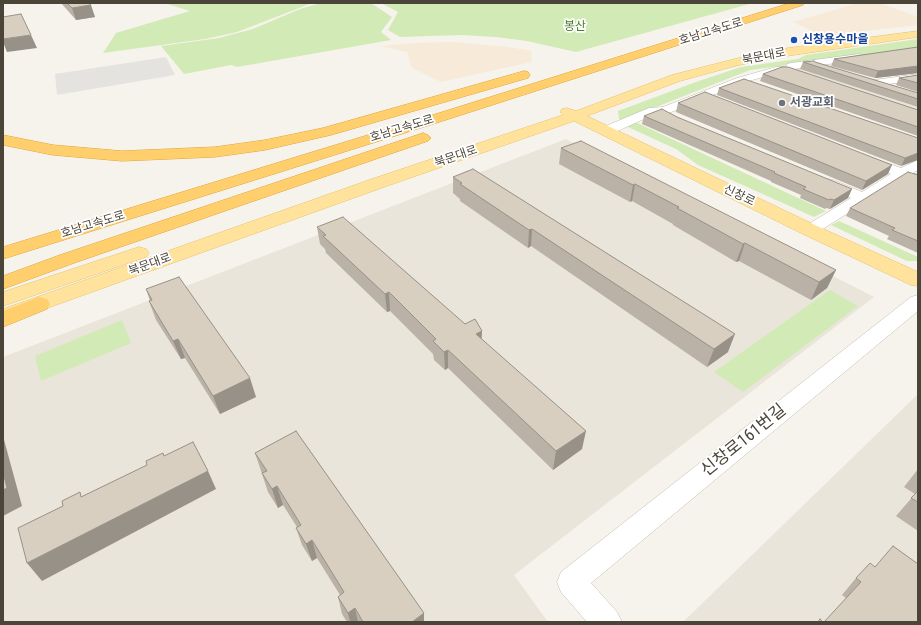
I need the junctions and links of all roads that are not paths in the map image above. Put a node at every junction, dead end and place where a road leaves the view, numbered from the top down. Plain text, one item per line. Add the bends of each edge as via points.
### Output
1 (780, 3) edge
2 (800, 3) edge
3 (918, 29) edge
4 (918, 34) edge
5 (675, 43) junction
6 (873, 55) edge
7 (582, 63) junction
8 (810, 64) junction
9 (783, 69) junction
10 (838, 72) edge
11 (809, 77) edge
12 (918, 77) edge
13 (741, 80) junction
14 (870, 82) edge
15 (763, 88) edge
16 (702, 95) junction
17 (717, 101) edge
18 (665, 110) junction
19 (568, 113) junction
20 (680, 121) edge
21 (453, 127) dead end
22 (606, 131) junction
23 (439, 132) dead end
24 (3, 140) edge
25 (858, 156) edge
26 (918, 164) edge
27 (902, 174) junction
28 (819, 179) edge
29 (918, 180) edge
30 (863, 198) junction
31 (810, 230) junction
32 (3, 240) edge
33 (3, 253) edge
34 (918, 280) edge
35 (3, 283) edge
36 (3, 299) edge
37 (918, 301) edge
38 (39, 304) junction
39 (3, 317) edge
40 (3, 320) edge
41 (607, 622) edge

1 - 7 highway, 호남고속도로
2 - 5 highway, 호남고속도로
3 - 19 main road, 북문대로 via 801,43 728,56 662,73
4 - 19 main road, 북문대로 via 786,52 732,63
5 - 21 highway via 640,60
5 - 33 highway, 호남고속도로
6 - 8 street
7 - 24 highway via 522,75 326,132 222,151 122,156 52,150
7 - 32 highway, 호남고속도로
8 - 9 street
8 - 10 street
9 - 11 street
9 - 13 street
12 - 14 street via 897,85
13 - 15 street
13 - 16 street
16 - 17 street
16 - 18 street
18 - 20 street via 666,114
18 - 22 street via 653,111
19 - 22 main road, 신창로
19 - 36 main road, 북문대로
19 - 38 main road, 북문대로
22 - 31 main road, 신창로
23 - 35 highway
25 - 27 street
26 - 27 street
27 - 29 street
27 - 30 street
28 - 30 street
30 - 31 street
31 - 34 main road, 신창로
37 - 41 street, 신창로161번길 via 571,582
38 - 39 main road, 북문대로
38 - 40 highway

